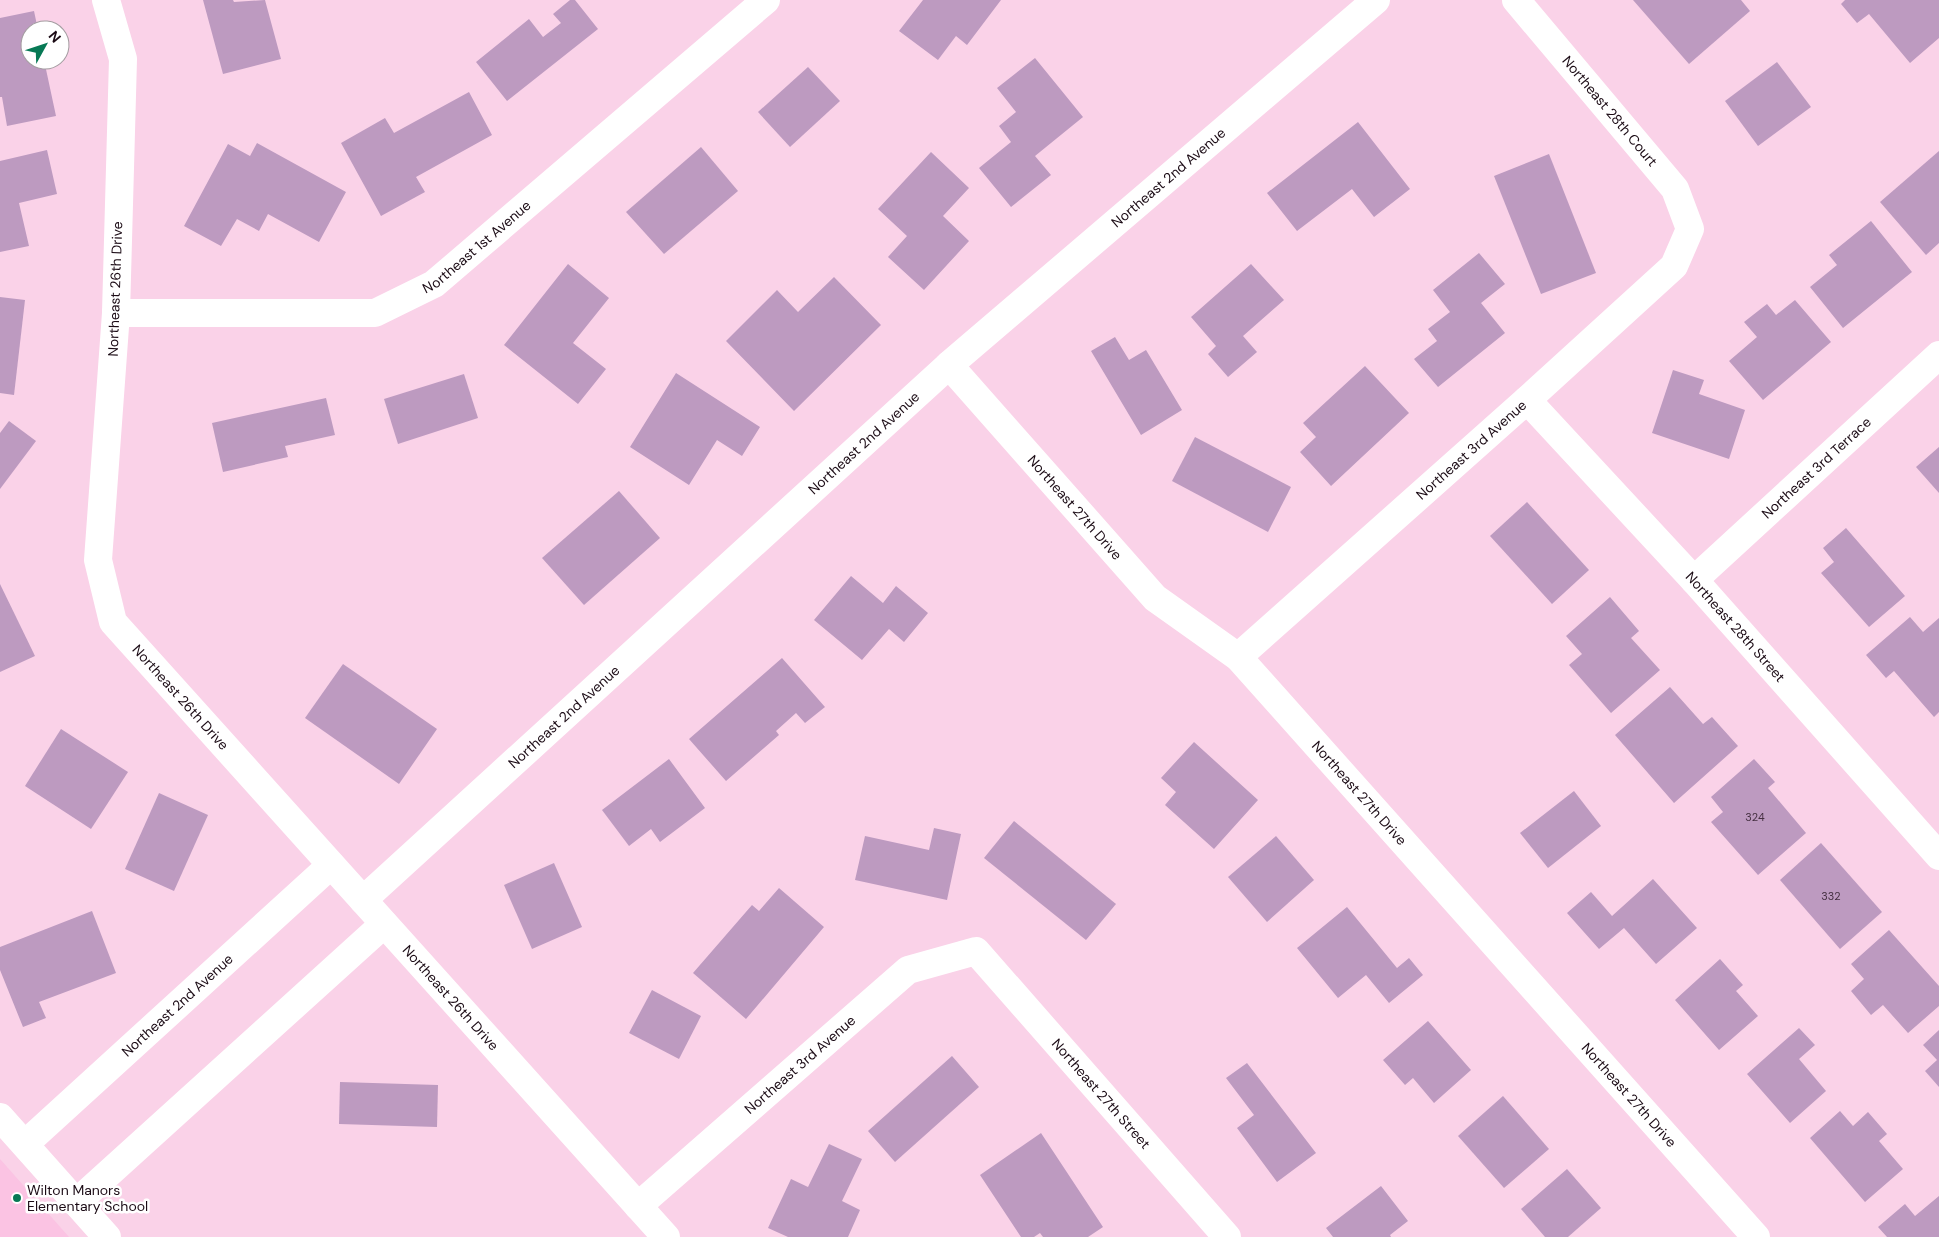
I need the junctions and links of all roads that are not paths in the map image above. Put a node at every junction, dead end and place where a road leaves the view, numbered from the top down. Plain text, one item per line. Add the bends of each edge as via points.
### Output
1 (106, 0) edge
2 (766, 0) edge
3 (1376, 0) edge
4 (1516, 0) edge
5 (1690, 229) joint
6 (116, 313) junction
7 (1939, 355) edge
8 (949, 365) junction
9 (1526, 400) junction
10 (1694, 580) junction
11 (1238, 657) junction
12 (1939, 856) edge
13 (331, 865) junction
14 (363, 900) junction
15 (384, 924) junction
16 (976, 951) joint
17 (0, 1117) edge
18 (24, 1144) junction
19 (77, 1202) junction
20 (638, 1206) junction
21 (107, 1237) edge
22 (666, 1237) edge
23 (1227, 1237) edge
24 (1756, 1237) edge

1 - 6 street, Northeast 26th Drive via 123,59
2 - 6 street, Northeast 1st Avenue via 434,284 375,312
3 - 8 street, Northeast 2nd Avenue
4 - 5 street, Northeast 28th Court via 1675,188
5 - 9 street, Northeast 3rd Avenue via 1674,266
6 - 13 street, Northeast 26th Drive via 98,560 113,622
7 - 10 street, Northeast 3rd Terrace
8 - 11 street, Northeast 27th Drive via 1155,598
8 - 14 street, Northeast 2nd Avenue
9 - 10 street, Northeast 28th Street
9 - 11 street, Northeast 3rd Avenue
10 - 12 street, Northeast 28th Street
11 - 24 street, Northeast 27th Drive
13 - 14 street, Northeast 26th Drive
13 - 18 street, Northeast 2nd Avenue
14 - 15 street, Northeast 26th Drive
15 - 19 street
15 - 20 street, Northeast 26th Drive
16 - 20 street, Northeast 3rd Avenue via 908,970
16 - 23 street, Northeast 27th Street
17 - 18 street
18 - 19 street
19 - 21 street
20 - 22 street, Northeast 26th Drive

